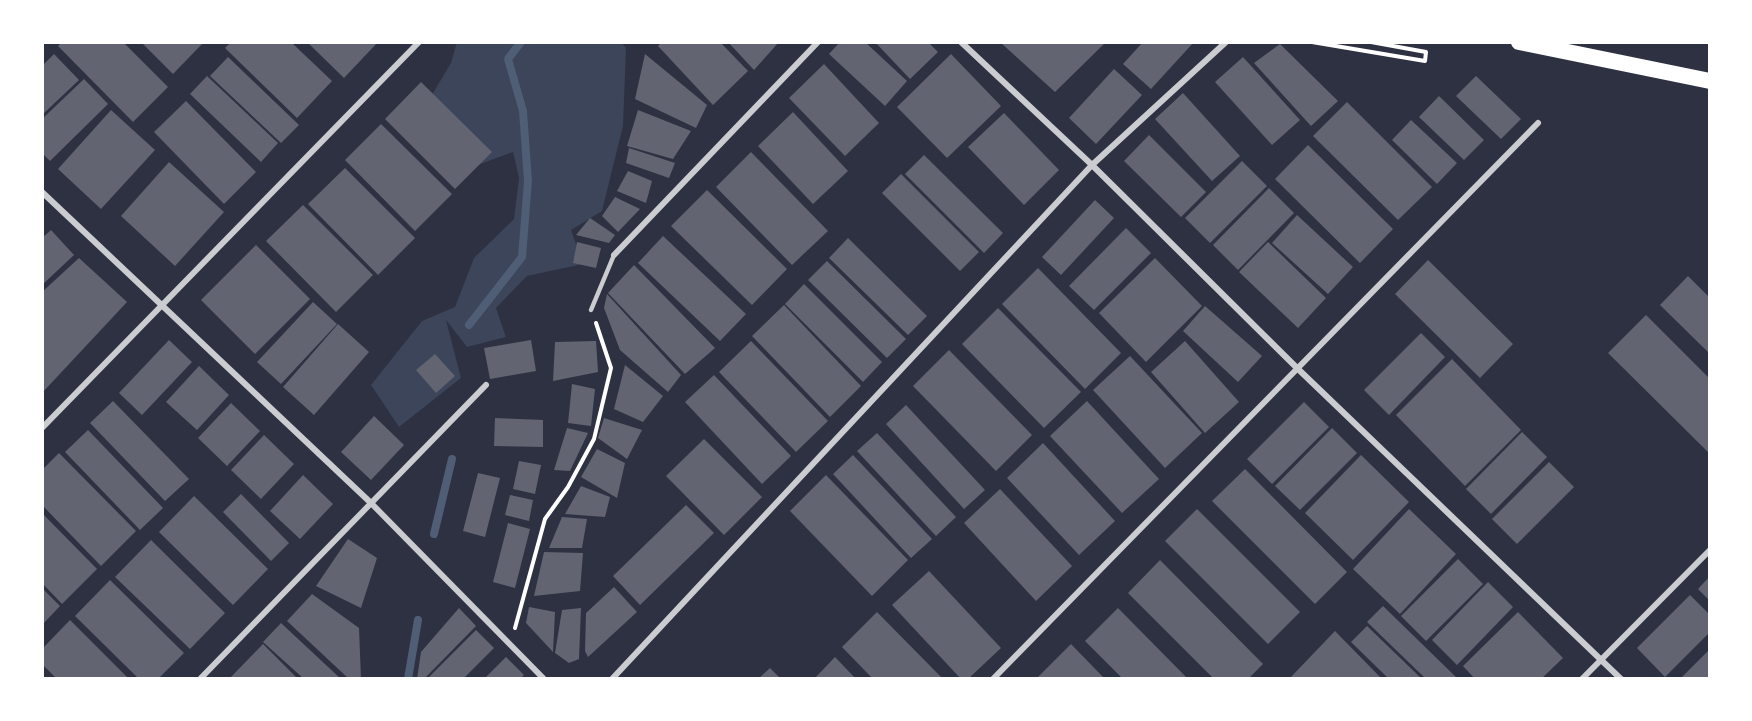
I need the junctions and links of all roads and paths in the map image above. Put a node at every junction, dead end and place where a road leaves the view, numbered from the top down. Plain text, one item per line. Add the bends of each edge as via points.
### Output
1 (419, 42) edge
2 (818, 42) edge
3 (961, 42) edge
4 (1226, 42) edge
5 (1312, 42) edge
6 (1371, 42) edge
7 (1519, 42) edge
8 (1710, 81) edge
9 (1538, 123) dead end
10 (1092, 165) junction
11 (42, 192) edge
12 (614, 255) joint
13 (161, 306) junction
14 (591, 310) joint
15 (1297, 368) junction
16 (486, 385) dead end
17 (42, 428) edge
18 (371, 503) junction
19 (1710, 550) edge
20 (510, 644) junction
21 (1601, 659) junction
22 (200, 679) edge
23 (543, 679) edge
24 (612, 679) edge
25 (993, 679) edge
26 (1582, 679) edge
27 (1621, 679) edge

1 - 13 street
2 - 12 street
3 - 10 street
4 - 10 street
5 - 6 path via 1425,61 1426,52
7 - 8 highway
9 - 15 street
10 - 15 street
10 - 24 street
11 - 13 street
12 - 14 lane
13 - 17 street
13 - 18 street
14 - 20 path via 611,368 594,439 545,519
15 - 21 street
15 - 25 street
16 - 18 street
18 - 20 street
18 - 22 street
19 - 21 street
20 - 23 street
21 - 26 street
21 - 27 street

